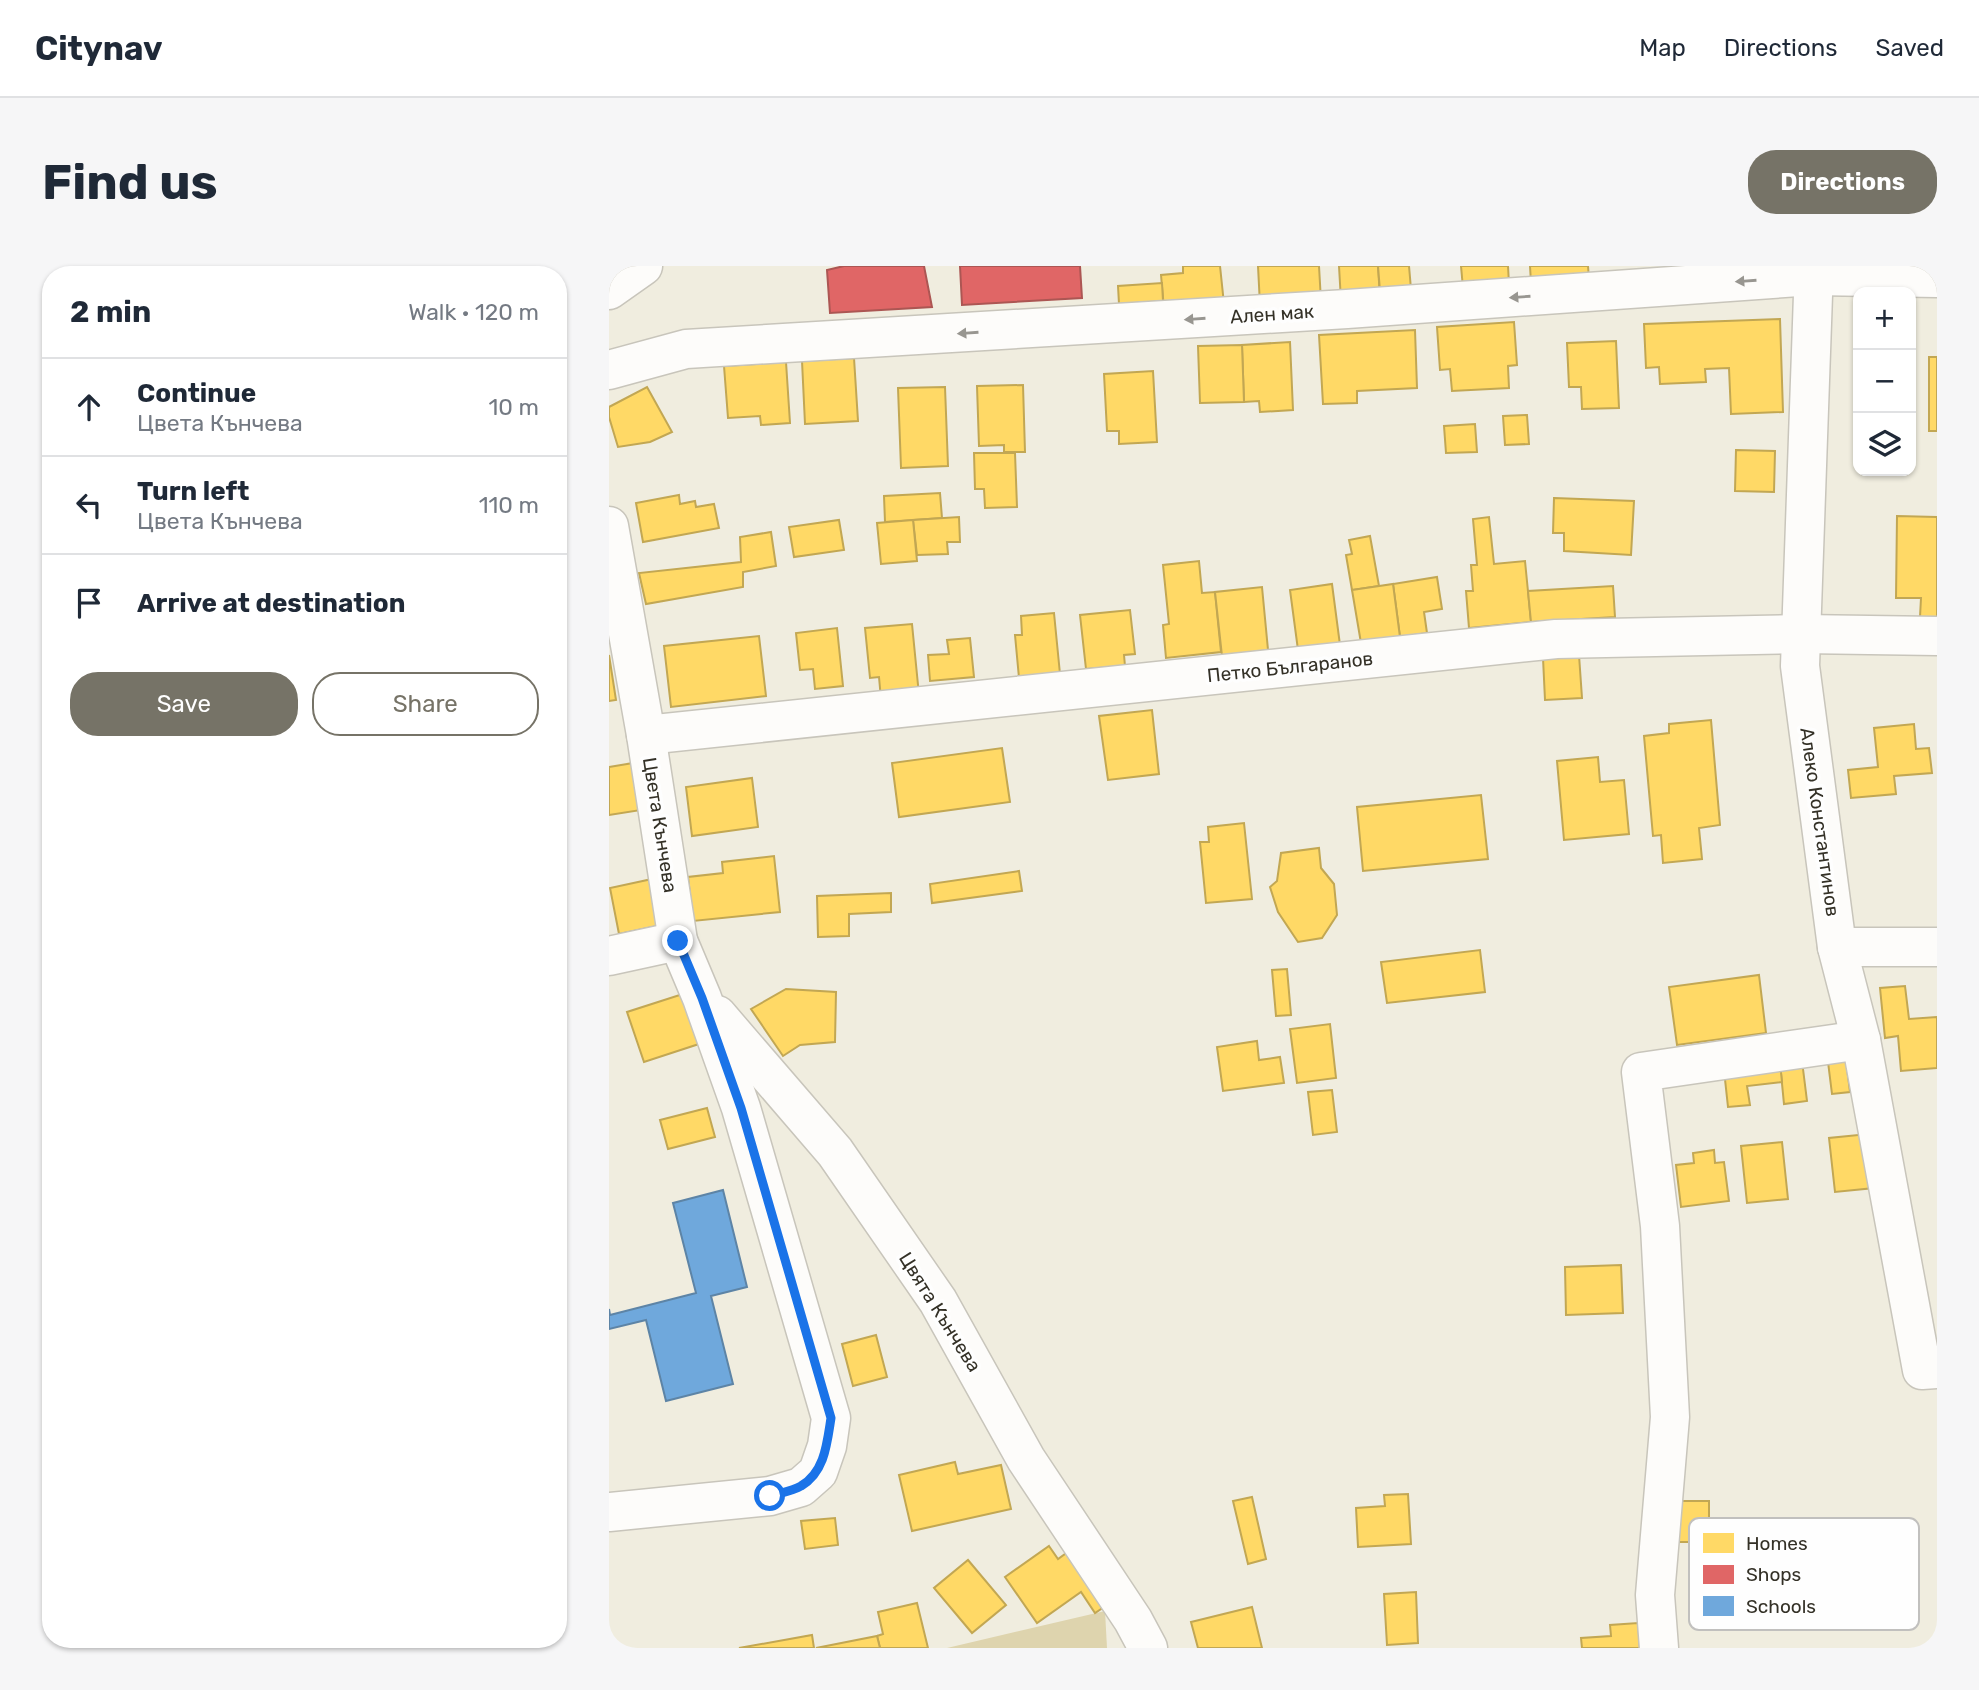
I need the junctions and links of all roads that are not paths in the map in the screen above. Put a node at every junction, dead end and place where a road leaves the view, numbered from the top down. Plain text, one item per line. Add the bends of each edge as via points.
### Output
1 (643, 266) edge
2 (1813, 271) edge
3 (1937, 278) edge
4 (609, 290) edge
5 (609, 370) edge
6 (609, 526) edge
7 (1802, 634) junction
8 (1937, 636) edge
9 (646, 735) junction
10 (678, 941) junction
11 (1837, 947) junction
12 (1937, 947) edge
13 (609, 956) edge
14 (702, 998) junction
15 (1861, 1040) junction
16 (1929, 1369) edge
17 (609, 1511) edge
18 (1148, 1648) edge
19 (1659, 1648) edge

1 - 4 street
2 - 3 street, Ален мак
2 -> 5 street, Ален мак via 1361,309 686,349
2 - 7 street, Алеко Константинов
6 - 9 street, Цвета Кънчева
7 - 8 street, Петко Българанов
7 - 9 street, Петко Българанов via 1556,639
7 - 11 street, Алеко Константинов via 1800,666
9 - 10 street, Цвета Кънчева
10 - 13 street
10 - 14 street, Цвета Кънчева
11 - 12 street
11 - 15 street, Алеко Константинов
14 - 17 street, Цвета Кънчева via 741,1108 831,1418 827,1446 818,1472 801,1487 770,1496
14 - 18 street, Цвята Кънчева via 835,1152 938,1301 1026,1459
15 - 16 street, Алеко Константинов
15 - 19 street via 1641,1072 1660,1226 1670,1417 1655,1595

